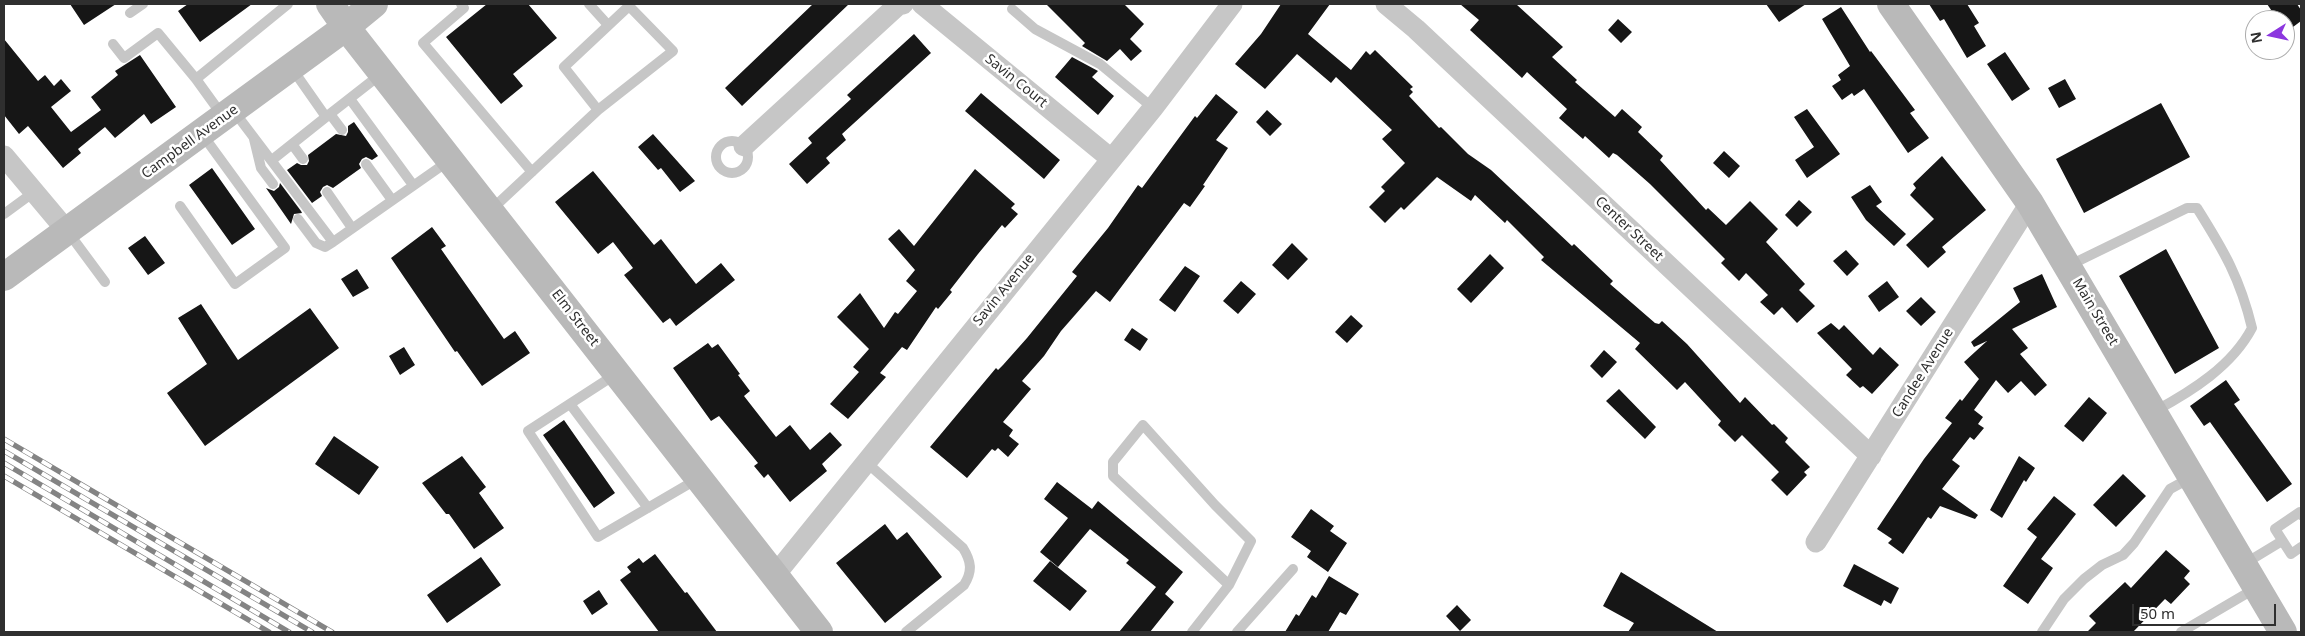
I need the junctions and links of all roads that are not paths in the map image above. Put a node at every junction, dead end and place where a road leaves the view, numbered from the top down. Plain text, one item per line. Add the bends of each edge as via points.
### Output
1 (143, 4) edge
2 (330, 4) edge
3 (374, 4) edge
4 (461, 4) edge
5 (589, 4) edge
6 (903, 4) edge
7 (922, 4) edge
8 (1232, 4) edge
9 (1386, 4) edge
10 (1891, 4) edge
11 (285, 5) edge
12 (1012, 9) dead end
13 (130, 12) dead end
14 (608, 25) junction
15 (346, 27) junction
16 (113, 44) dead end
17 (292, 67) junction
18 (382, 74) junction
19 (196, 79) junction
20 (350, 99) junction
21 (1153, 108) junction
22 (598, 110) junction
23 (228, 113) junction
24 (328, 116) junction
25 (342, 130) dead end
26 (201, 133) junction
27 (253, 136) junction
28 (292, 144) junction
29 (744, 146) dead end
30 (4, 156) edge
31 (303, 158) dead end
32 (1110, 158) junction
33 (272, 160) junction
34 (450, 160) junction
35 (366, 164) dead end
36 (532, 172) junction
37 (273, 184) dead end
38 (413, 185) junction
39 (34, 192) junction
40 (327, 192) dead end
41 (392, 200) junction
42 (2030, 203) junction
43 (180, 206) dead end
44 (490, 211) junction
45 (4, 214) edge
46 (298, 220) dead end
47 (352, 228) junction
48 (67, 231) junction
49 (333, 242) junction
50 (2068, 266) junction
51 (4, 277) edge
52 (105, 282) dead end
53 (618, 373) junction
54 (570, 404) junction
55 (2154, 411) junction
56 (1871, 456) junction
57 (866, 462) junction
58 (2192, 476) junction
59 (699, 477) junction
60 (648, 508) junction
61 (2301, 515) edge
62 (2282, 541) junction
63 (1816, 542) dead end
64 (2301, 547) edge
65 (2243, 564) junction
66 (1294, 569) dead end
67 (775, 575) junction
68 (1229, 585) junction
69 (2256, 587) junction
70 (819, 632) edge
71 (906, 632) edge
72 (1192, 632) edge
73 (1237, 632) edge
74 (2042, 632) edge
75 (2181, 632) edge
76 (2282, 632) edge

1 - 13 lane
2 - 15 main road, Elm Street
3 - 15 main road, Campbell Avenue
4 - 36 lane via 464,8 423,43
5 - 14 lane
6 - 29 street via 898,5
7 - 32 street, Savin Court
8 - 21 street, Savin Avenue
9 - 56 street, Center Street
10 - 42 main road, Main Street
11 - 19 lane
12 - 21 lane via 1035,29 1100,64
14 - 22 lane via 564,67
14 - 22 lane via 629,6 673,51
15 - 17 main road, Campbell Avenue
15 - 18 main road, Elm Street
16 - 19 lane via 124,58 158,33
17 - 23 main road, Campbell Avenue
17 - 24 lane
18 - 20 lane
18 - 34 main road, Elm Street
19 - 23 lane
20 - 24 lane
20 - 38 lane
21 - 32 street, Savin Avenue
22 - 36 lane
23 - 26 main road, Campbell Avenue
23 - 27 lane
24 - 25 lane
24 - 28 lane
26 - 43 lane via 285,248 235,284
26 - 48 main road, Campbell Avenue
27 - 33 lane
27 - 37 lane via 261,168
28 - 31 lane
28 - 33 lane
30 - 39 street
32 - 57 street, Savin Avenue
33 - 49 lane
34 - 38 lane
34 - 44 main road, Elm Street
35 - 41 lane
36 - 44 lane
38 - 41 lane
39 - 45 lane
39 - 48 street
40 - 47 lane
41 - 47 lane
42 - 50 main road, Main Street
42 - 56 street, Candee Avenue
44 - 53 main road, Elm Street
46 - 49 lane via 316,244 324,247
47 - 49 lane
48 - 51 main road, Campbell Avenue
48 - 52 lane
50 - 55 main road, Main Street
50 - 55 lane via 2187,208 2197,208 2231,264 2244,292 2252,328 2244,344 2198,385
53 - 54 lane
53 - 59 main road, Elm Street
54 - 60 lane
54 - 60 lane via 528,432 598,536
55 - 58 main road, Main Street
56 - 63 street, Candee Avenue
57 - 67 street, Savin Avenue
57 - 71 lane via 963,548 971,564 964,585
58 - 65 main road, Main Street
58 - 74 lane via 2170,489 2123,556 2102,565 2084,579 2064,600
59 - 60 lane
59 - 67 main road, Elm Street
61 - 62 lane via 2300,512 2275,529
62 - 64 lane via 2291,554
62 - 65 lane
65 - 69 main road, Main Street
66 - 73 lane
67 - 70 main road, Elm Street
68 - 68 lane via 1251,541 1143,425 1113,462 1113,476
68 - 72 lane
69 - 75 lane
69 - 76 main road, Main Street

